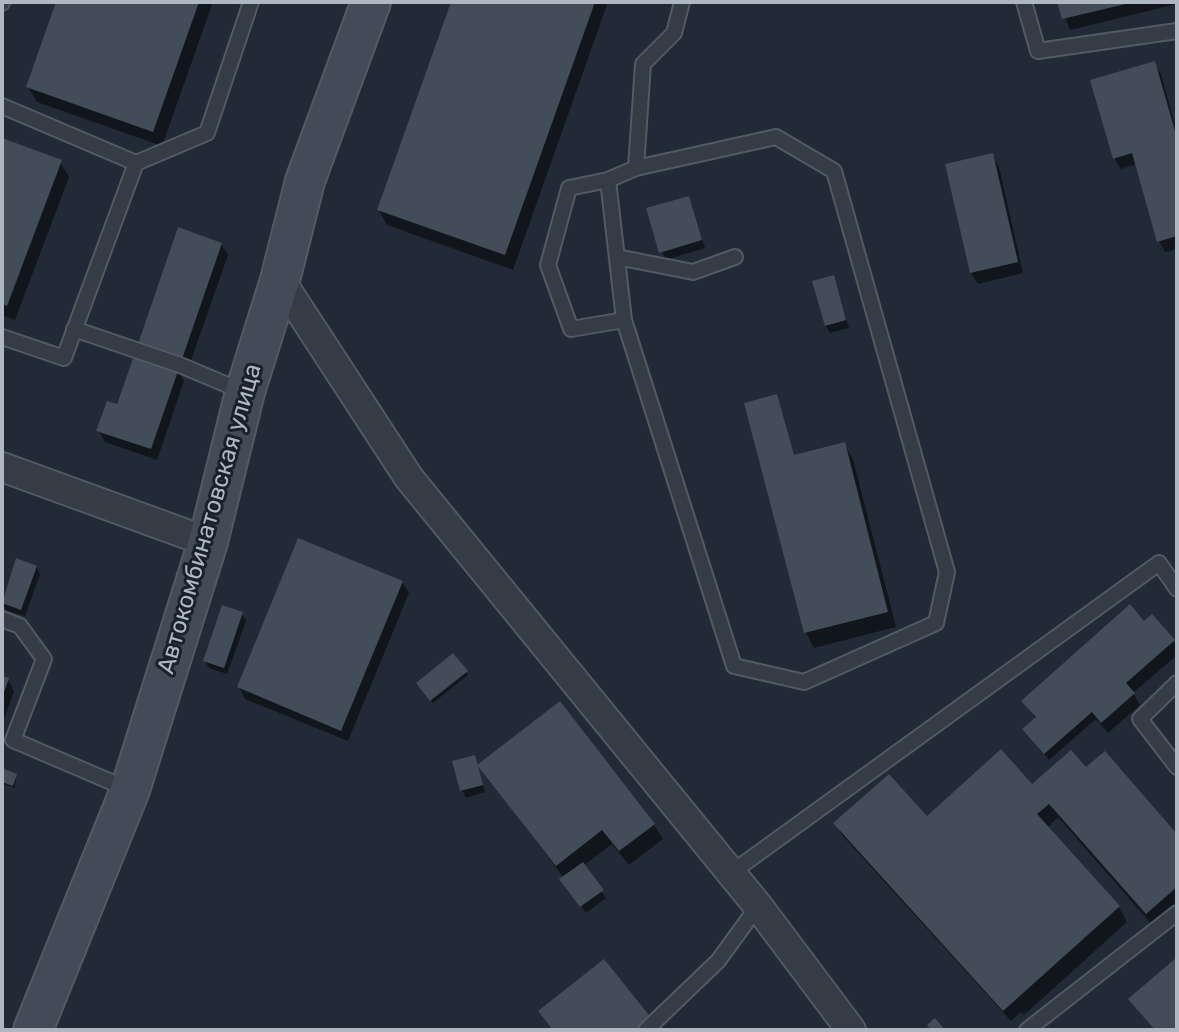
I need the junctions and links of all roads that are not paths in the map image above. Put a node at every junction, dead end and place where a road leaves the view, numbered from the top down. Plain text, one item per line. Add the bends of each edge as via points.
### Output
1 (251, 2) edge
2 (371, 2) edge
3 (682, 2) edge
4 (1024, 2) edge
5 (1177, 31) edge
6 (2, 106) edge
7 (136, 163) junction
8 (636, 168) junction
9 (608, 180) junction
10 (617, 257) junction
11 (734, 257) dead end
12 (280, 279) junction
13 (624, 320) junction
14 (74, 329) junction
15 (2, 337) edge
16 (246, 392) junction
17 (2, 467) edge
18 (208, 542) junction
19 (1177, 589) edge
20 (2, 619) edge
21 (1177, 683) edge
22 (7, 738) edge
23 (1177, 767) edge
24 (130, 790) junction
25 (731, 873) junction
26 (758, 906) junction
27 (1177, 913) edge
28 (33, 1030) edge
29 (646, 1030) edge
30 (851, 1030) edge
31 (1027, 1030) edge

1 - 7 lane via 207,133
2 - 12 street, Автокомбинатовская улица via 305,181
3 - 8 lane via 674,33 643,64
4 - 5 lane via 1038,51
6 - 7 lane
7 - 14 lane
8 - 9 lane
8 - 13 lane via 776,137 834,171 947,572 936,623 804,682 734,666
9 - 10 lane
9 - 13 lane via 569,188 548,264 571,329
10 - 11 lane via 693,272
10 - 13 lane
12 - 16 street, Автокомбинатовская улица
12 - 25 street via 409,478
14 - 15 lane via 64,358
14 - 16 lane
16 - 18 street, Автокомбинатовская улица
17 - 18 street
18 - 24 street, Автокомбинатовская улица
19 - 25 lane via 1159,563
20 - 22 lane via 20,626 44,659
21 - 23 lane via 1140,719
22 - 24 lane
24 - 28 street, Автокомбинатовская улица
25 - 26 street
26 - 29 lane via 718,961
26 - 30 street
27 - 31 lane

